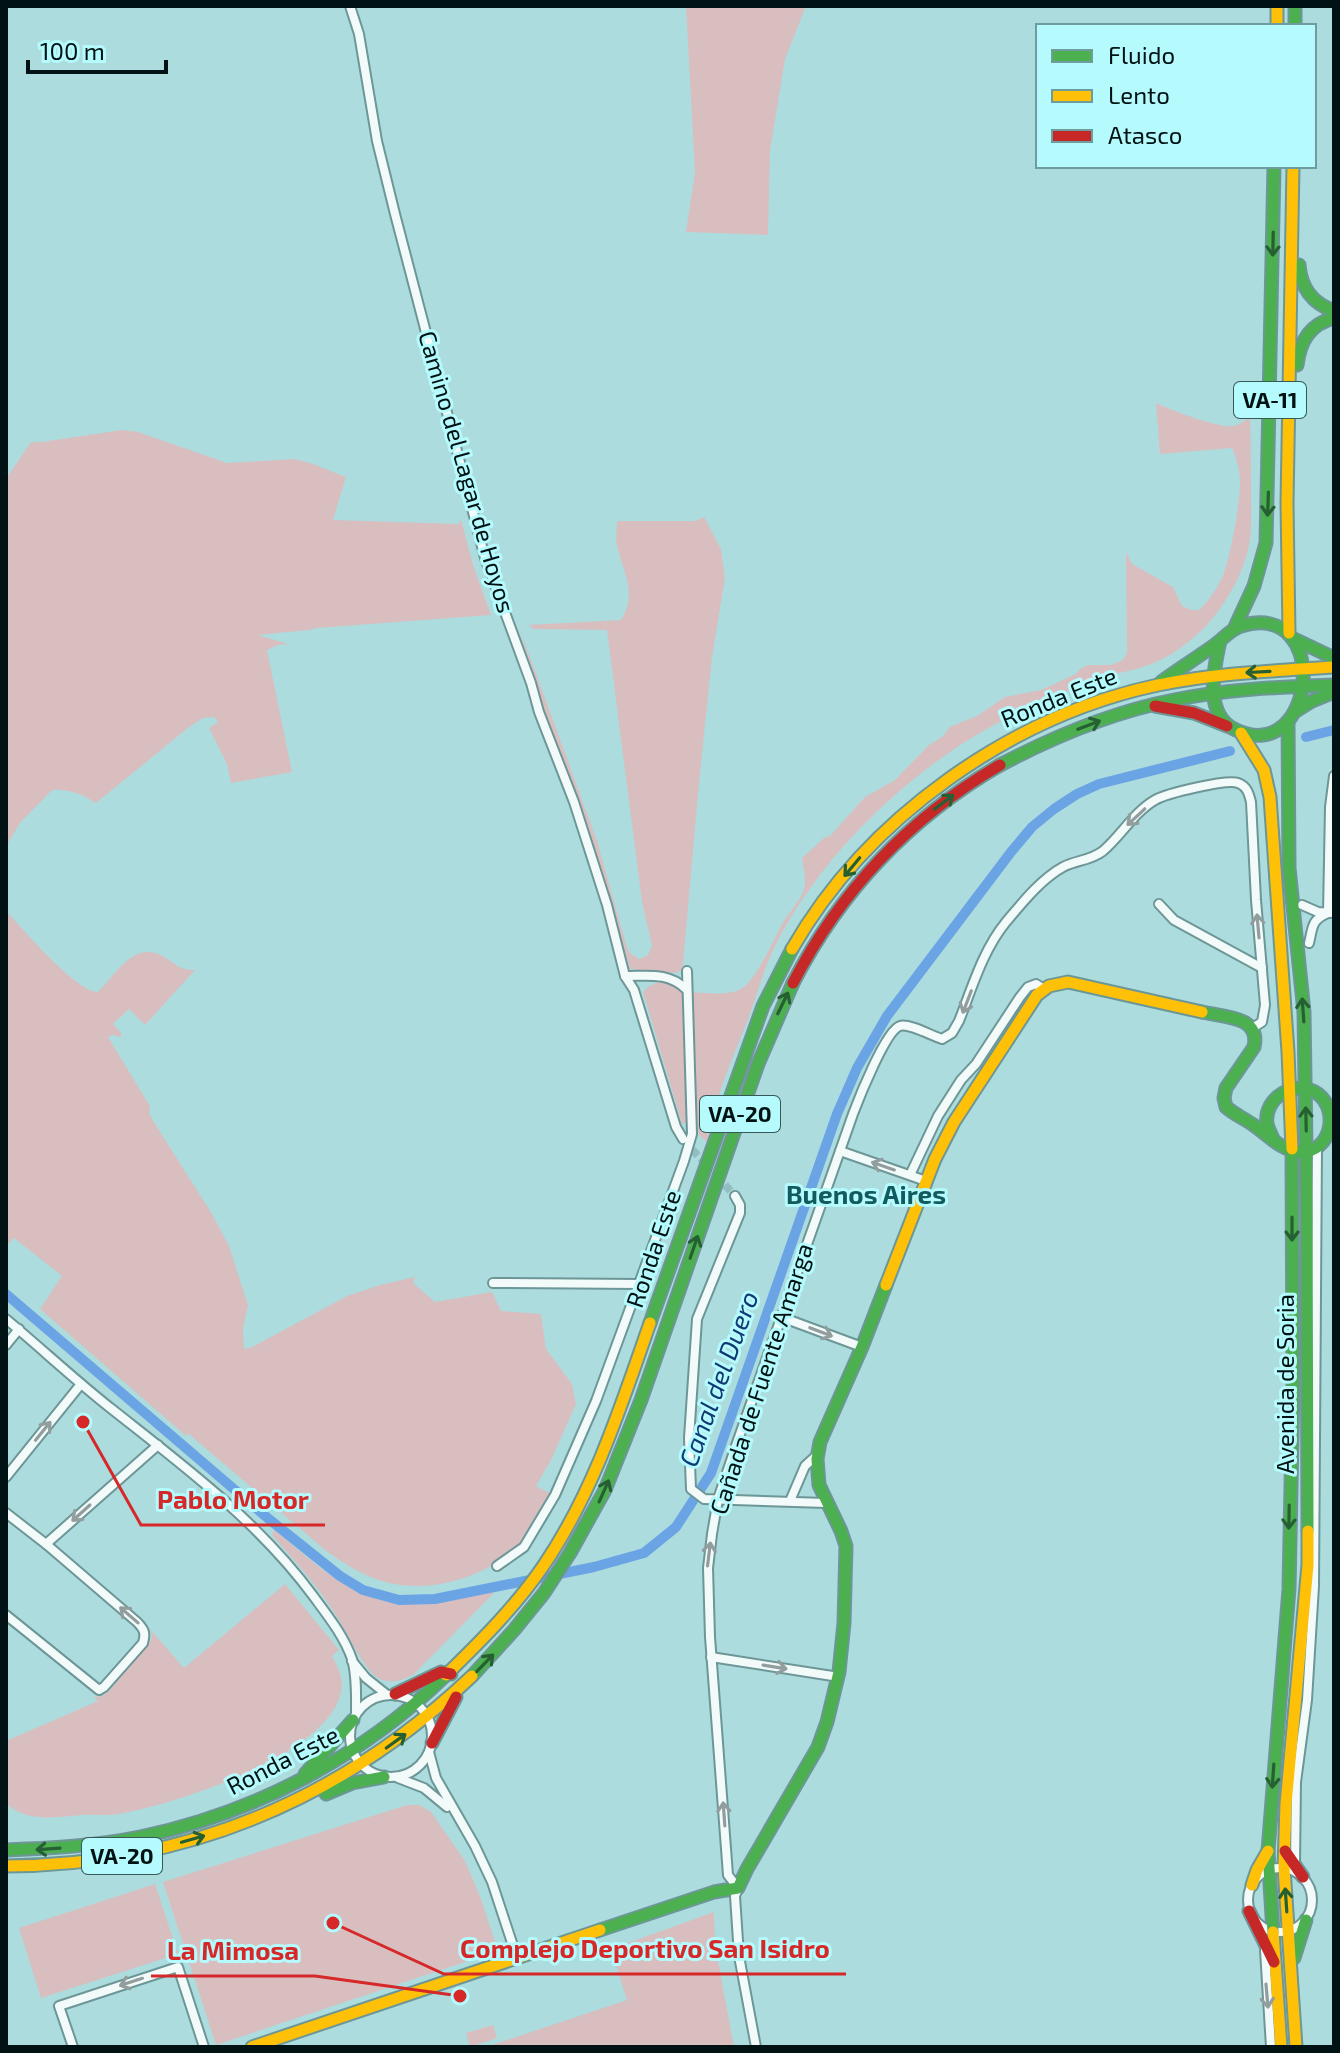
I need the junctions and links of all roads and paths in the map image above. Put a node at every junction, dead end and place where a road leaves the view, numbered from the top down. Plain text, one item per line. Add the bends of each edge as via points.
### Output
1 (350, 6) edge
2 (1274, 168) edge
3 (1293, 168) edge
4 (1292, 212) junction
5 (1334, 311) edge
6 (1334, 318) edge
7 (1288, 445) junction
8 (1235, 627) junction
9 (1292, 636) junction
10 (1220, 641) junction
11 (1334, 658) edge
12 (1334, 667) edge
13 (1303, 669) junction
14 (1213, 675) junction
15 (1157, 685) junction
16 (1334, 685) edge
17 (1302, 686) junction
18 (1334, 692) edge
19 (1212, 693) junction
20 (1151, 704) junction
21 (1292, 716) junction
22 (1227, 726) junction
23 (1241, 733) junction
24 (1334, 776) edge
25 (1159, 904) dead end
26 (1302, 905) dead end
27 (1331, 913) edge
28 (1309, 943) dead end
29 (1262, 968) junction
30 (687, 971) dead end
31 (625, 976) junction
32 (686, 989) junction
33 (1044, 989) junction
34 (1254, 1027) junction
35 (1290, 1088) junction
36 (1305, 1088) junction
37 (1270, 1104) junction
38 (1331, 1108) edge
39 (1238, 1117) junction
40 (683, 1139) tunnel mouth
41 (1274, 1141) junction
42 (1320, 1144) edge
43 (840, 1151) junction
44 (1292, 1151) junction
45 (910, 1175) junction
46 (926, 1181) junction
47 (735, 1196) dead end
48 (493, 1283) dead end
49 (639, 1284) junction
50 (781, 1317) junction
51 (6, 1319) edge
52 (19, 1329) junction
53 (6, 1345) edge
54 (862, 1347) junction
55 (81, 1384) junction
56 (158, 1445) junction
57 (816, 1456) junction
58 (6, 1477) edge
59 (718, 1499) junction
60 (790, 1501) junction
61 (826, 1503) junction
62 (6, 1513) edge
63 (46, 1544) junction
64 (497, 1566) dead end
65 (6, 1615) edge
66 (711, 1657) junction
67 (352, 1661) junction
68 (451, 1674) junction
69 (839, 1677) junction
70 (462, 1687) junction
71 (390, 1694) junction
72 (417, 1704) junction
73 (354, 1717) junction
74 (428, 1717) junction
75 (430, 1747) junction
76 (353, 1751) junction
77 (362, 1765) junction
78 (390, 1777) junction
79 (294, 1785) junction
80 (306, 1796) junction
81 (457, 1817) junction
82 (6, 1850) edge
83 (1268, 1851) junction
84 (6, 1866) edge
85 (1290, 1866) junction
86 (1270, 1869) junction
87 (1303, 1877) joint
88 (1252, 1885) junction
89 (738, 1888) junction
90 (1249, 1911) junction
91 (1306, 1920) junction
92 (1289, 1931) junction
93 (1273, 1932) junction
94 (1265, 1945) junction
95 (517, 1958) junction
96 (1276, 1966) junction
97 (1291, 1973) junction
98 (73, 2047) edge
99 (204, 2047) edge
100 (252, 2047) edge
101 (756, 2047) edge
102 (1271, 2047) edge
103 (1281, 2047) edge
104 (1296, 2047) edge

1 - 31 street, Camino del Lagar de Hoyos via 377,141 485,558 574,802
2 -> 8 main road, VA-11 via 1266,543 1252,596
3 - 4 main road, VA-11
4 - 5 main road via 1304,289
4 - 7 main road, VA-11
6 - 7 main road via 1312,328 1298,350
7 - 9 main road, VA-11
8 - 9 main road via 1266,622
8 - 10 main road, VA-11
9 - 11 main road
9 - 13 main road, VA-11
10 - 14 main road
10 - 15 main road
12 - 13 main road, Ronda Este / VA-20
13 -> 14 main road, Ronda Este / VA-20
13 - 17 main road, VA-11
14 - 15 main road, Ronda Este / VA-20
14 - 19 main road
15 -> 68 main road, Ronda Este / VA-20 via 1042,723 955,773 896,820 823,901 763,1006 584,1497 523,1593
16 - 17 main road, Ronda Este / VA-20
17 - 19 main road, Ronda Este / VA-20
17 - 21 main road, VA-11
18 - 21 main road
19 - 20 main road, Ronda Este / VA-20
19 - 22 main road
20 - 22 main road
70 -> 20 main road, Ronda Este / VA-20 via 538,1599 594,1512 638,1409 770,1030 823,929 895,844 971,782 1028,749
21 - 23 main road via 1276,730
36 -> 21 main road, Avenida de Soria via 1303,1003 1289,868 1287,752
22 - 23 main road
23 - 35 main road, Avenida de Soria via 1264,770 1270,797
24 - 27 street
25 - 29 street via 1174,920
26 - 27 street
27 - 28 street via 1314,921
29 - 34 street, Cañada de Fuente Amarga via 1265,1005 1262,1022
29 -> 43 street, Cañada de Fuente Amarga via 1246,788 1231,781 1155,800 1090,860 1065,866 1045,880 1005,923 952,1033 942,1039 906,1025 891,1033
30 - 32 street
31 - 32 street via 666,977
31 - 40 street, Camino del Lagar de Hoyos
32 - 49 street via 692,1134
33 - 34 main road via 1083,984
33 - 45 street via 1036,984 1020,997 938,1116
33 - 46 main road via 954,1122
34 - 39 main road via 1254,1050 1224,1095 1226,1107
35 - 36 main road
35 - 37 main road
35 - 44 main road, Avenida de Soria
36 - 38 main road
42 -> 36 main road, Avenida de Soria
37 - 39 main road
37 - 41 main road via 1267,1125
38 - 42 main road via 1331,1122
39 - 41 main road
41 - 44 main road
42 - 44 main road
42 - 85 street, Avenida de Soria via 1314,1586
42 - 85 main road, Avenida de Soria via 1308,1565 1286,1804 1285,1851
45 -> 43 street
43 - 50 street, Cañada de Fuente Amarga
44 -> 83 main road, Avenida de Soria via 1289,1589
45 - 46 street
46 - 54 main road
47 - 59 street via 740,1213 697,1319 689,1438 691,1489 704,1499
48 - 49 street
49 - 64 street via 555,1495 524,1547
50 -> 54 street
50 - 59 street, Cañada de Fuente Amarga
51 - 52 street
52 - 53 street
52 - 55 street
54 - 57 main road
55 - 56 street
58 -> 55 street
56 -> 63 street
56 - 67 street via 245,1518 293,1570 332,1621
57 - 60 street via 805,1466
57 - 61 main road via 816,1476
59 - 60 street
66 -> 59 street, Cañada de Fuente Amarga via 708,1568
60 - 61 street
61 - 69 main road via 846,1546
62 - 63 street
65 -> 63 street via 99,1690 143,1643 137,1622
66 -> 69 street
89 -> 66 street, Cañada de Fuente Amarga via 728,1875
67 - 71 street
67 - 73 street
68 - 71 main road via 441,1672
68 - 72 main road, Ronda Este / VA-20
69 - 89 main road via 818,1747
70 - 74 main road, Ronda Este / VA-20
70 - 75 main road
71 - 72 street
71 - 73 street via 364,1705
72 - 74 street
72 - 76 main road, Ronda Este / VA-20
73 - 76 street
73 - 79 main road
74 - 75 street
77 -> 74 main road, Ronda Este / VA-20
75 - 78 street via 409,1774
75 - 81 street via 436,1778
76 - 77 street
76 - 79 main road, Ronda Este / VA-20
77 - 78 street
77 - 80 main road, Ronda Este / VA-20
78 - 80 main road
78 - 81 street via 424,1788
79 -> 82 main road, Ronda Este / VA-20 via 233,1811 151,1835 98,1845
84 -> 80 main road, Ronda Este / VA-20 via 72,1865 152,1850 235,1826
81 - 95 street via 492,1882
83 - 86 main road, Avenida de Soria
83 - 88 main road
85 - 86 street
85 - 87 main road
92 -> 85 main road, Avenida de Soria
86 - 88 street
86 - 93 main road, Avenida de Soria
87 - 91 street via 1312,1895
88 - 90 street
89 - 95 main road
89 - 101 street, Cañada de Fuente Amarga via 739,1956
90 - 93 street
90 - 94 main road
91 - 92 street
91 - 97 main road
92 - 93 street
92 - 97 main road, Avenida de Soria
93 - 96 main road, Avenida de Soria
94 - 96 main road
94 -> 102 street
95 - 100 main road
96 - 103 main road, Avenida de Soria
97 - 104 main road, Avenida de Soria
99 -> 98 street via 178,1967 59,2006

